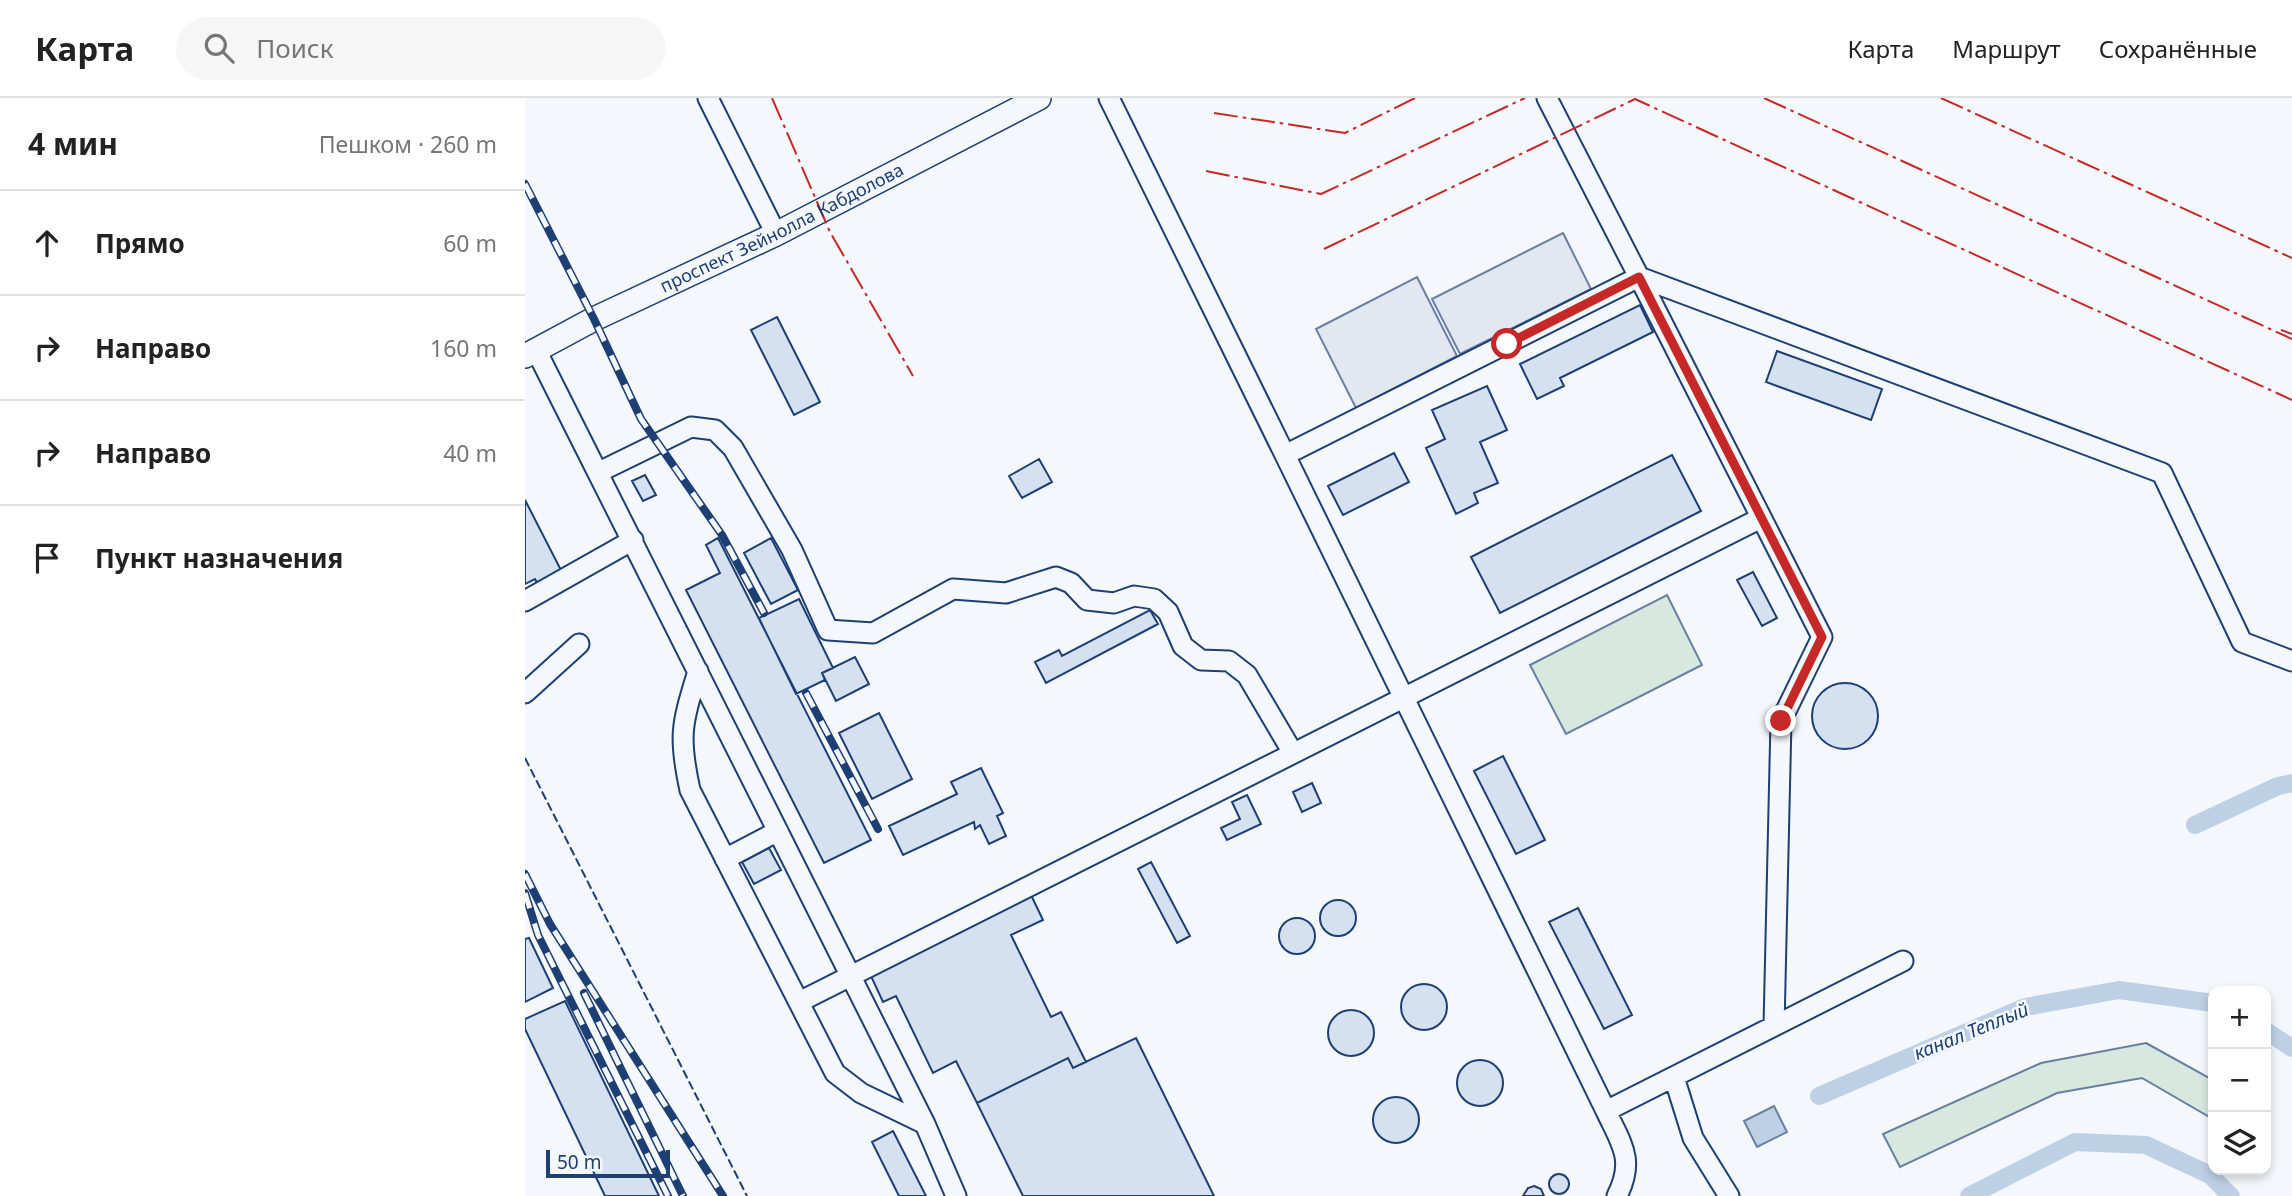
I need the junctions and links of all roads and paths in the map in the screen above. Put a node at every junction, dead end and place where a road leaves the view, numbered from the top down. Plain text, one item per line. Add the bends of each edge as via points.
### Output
1 (708, 98) edge
2 (1039, 98) edge
3 (1109, 98) edge
4 (1547, 98) edge
5 (776, 234) junction
6 (1639, 277) junction
7 (531, 353) edge
8 (1285, 456) junction
9 (599, 472) junction
10 (1761, 518) junction
11 (633, 540) junction
12 (525, 601) edge
13 (579, 644) dead end
14 (2292, 661) edge
15 (698, 671) junction
16 (525, 693) edge
17 (1403, 698) junction
18 (1293, 753) junction
19 (778, 831) junction
20 (725, 859) junction
21 (1903, 961) dead end
22 (850, 975) junction
23 (799, 1002) junction
24 (1774, 1026) junction
25 (1674, 1077) junction
26 (1607, 1111) junction
27 (925, 1124) junction
28 (956, 1196) edge
29 (1617, 1196) edge
30 (1729, 1196) edge

1 - 5 street
2 - 5 main road, проспект Зейнолла Кабдолова
3 - 8 street
4 - 6 street
5 - 7 main road, проспект Зейнолла Кабдолова
6 - 8 street
6 - 10 street
6 - 14 street via 2162,473 2242,642
7 - 9 street
8 - 17 street
9 - 11 street
9 - 18 street via 691,427 715,430 733,448 785,538 828,630 873,633 953,590 1006,593 1056,577 1071,583 1087,600 1154,599 1168,612 1183,646 1201,660 1229,661 1247,675
10 - 17 street
10 - 24 street via 1822,637 1781,721
11 - 12 street
11 - 15 street
13 - 16 street
15 - 19 street
15 - 20 street via 682,725 682,751 691,790
17 - 18 street
17 - 26 street
18 - 22 street
19 - 20 street
19 - 22 street
20 - 23 street
21 - 24 street
22 - 23 street
22 - 27 street
23 - 27 street via 835,1073 861,1093
24 - 25 street
25 - 26 street
25 - 30 street via 1693,1138
26 - 29 street via 1625,1152 1627,1176
27 - 28 street

